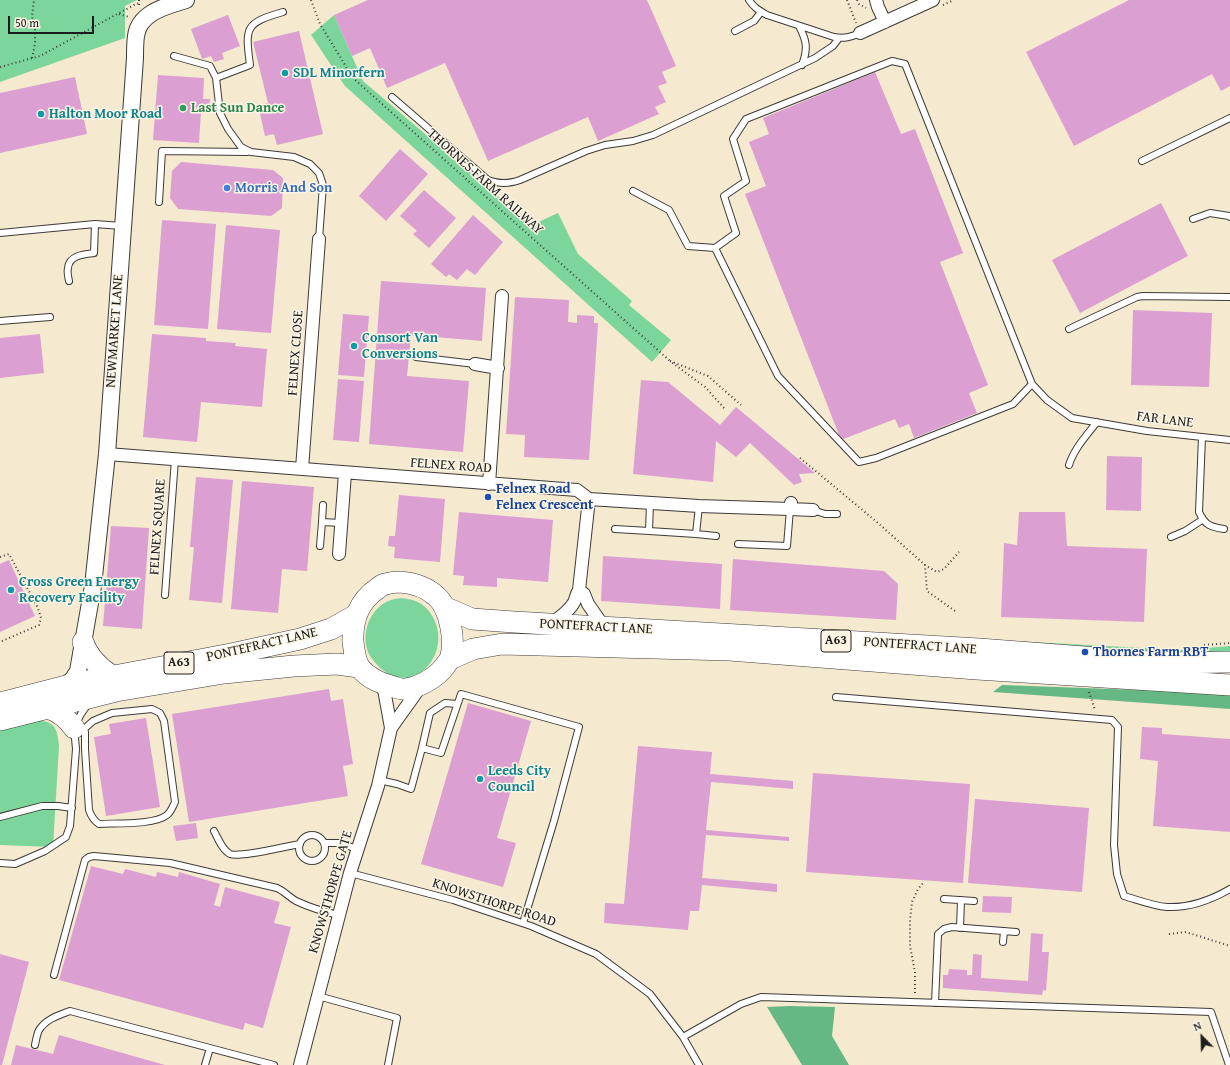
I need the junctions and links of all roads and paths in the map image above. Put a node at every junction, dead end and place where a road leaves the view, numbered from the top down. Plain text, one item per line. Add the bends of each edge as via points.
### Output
1 (34, 0) edge
2 (186, 0) edge
3 (311, 0) edge
4 (749, 0) edge
5 (876, 0) edge
6 (933, 0) edge
7 (145, 2) dead end
8 (912, 4) edge
9 (283, 12) dead end
10 (760, 12) junction
11 (885, 22) junction
12 (800, 26) junction
13 (735, 31) dead end
14 (860, 33) joint
15 (839, 38) junction
16 (174, 56) dead end
17 (32, 58) junction
18 (802, 64) junction
19 (0, 67) edge
20 (216, 78) junction
21 (392, 97) dead end
22 (1230, 118) edge
23 (251, 152) junction
24 (1142, 161) dead end
25 (633, 191) dead end
26 (159, 202) dead end
27 (1230, 217) edge
28 (1193, 219) dead end
29 (95, 224) junction
30 (123, 226) junction
31 (0, 233) edge
32 (319, 239) joint
33 (715, 248) junction
34 (68, 281) dead end
35 (502, 296) dead end
36 (1230, 297) edge
37 (50, 317) dead end
38 (0, 321) edge
39 (1069, 329) dead end
40 (416, 357) dead end
41 (670, 361) junction
42 (475, 364) joint
43 (498, 368) junction
44 (1032, 384) junction
45 (741, 405) dead end
46 (724, 408) dead end
47 (1096, 422) junction
48 (1202, 437) junction
49 (1230, 440) edge
50 (107, 454) junction
51 (800, 458) dead end
52 (175, 459) junction
53 (1069, 465) dead end
54 (302, 469) junction
55 (346, 473) junction
56 (489, 484) junction
57 (589, 499) junction
58 (650, 503) junction
59 (323, 505) dead end
60 (699, 506) junction
61 (790, 506) junction
62 (813, 510) joint
63 (837, 514) dead end
64 (1202, 520) junction
65 (322, 522) junction
66 (342, 524) junction
67 (615, 529) dead end
68 (1224, 529) dead end
69 (649, 531) junction
70 (696, 534) junction
71 (716, 536) dead end
72 (1171, 537) dead end
73 (738, 544) dead end
74 (320, 546) dead end
75 (959, 552) dead end
76 (339, 554) dead end
77 (0, 557) edge
78 (925, 565) junction
79 (579, 590) junction
80 (165, 595) dead end
81 (444, 607) junction
82 (955, 611) dead end
83 (356, 615) junction
84 (552, 624) junction
85 (604, 627) junction
86 (0, 642) edge
87 (83, 642) junction
88 (450, 659) junction
89 (1230, 662) edge
90 (360, 667) junction
91 (112, 676) junction
92 (1084, 676) junction
93 (383, 684) junction
94 (422, 684) junction
95 (1230, 684) edge
96 (64, 686) junction
97 (94, 696) junction
98 (836, 697) dead end
99 (0, 703) edge
100 (457, 704) junction
101 (48, 708) junction
102 (1098, 719) junction
103 (0, 720) edge
104 (79, 728) junction
105 (391, 728) junction
106 (422, 748) junction
107 (379, 780) junction
108 (72, 808) junction
109 (0, 817) edge
110 (214, 831) dead end
111 (324, 843) junction
112 (300, 844) junction
113 (358, 849) junction
114 (0, 863) edge
115 (350, 873) junction
116 (924, 882) dead end
117 (1230, 889) edge
118 (944, 899) dead end
119 (961, 900) junction
120 (974, 901) dead end
121 (339, 915) junction
122 (523, 923) junction
123 (960, 928) junction
124 (1004, 931) junction
125 (1016, 932) dead end
126 (1169, 934) dead end
127 (1004, 942) dead end
128 (1230, 946) edge
129 (54, 975) dead end
130 (318, 996) junction
131 (914, 1002) junction
132 (935, 1003) junction
133 (683, 1037) junction
134 (35, 1045) dead end
135 (210, 1048) junction
136 (205, 1065) edge
137 (274, 1065) edge
138 (300, 1065) edge
139 (388, 1065) edge
140 (699, 1065) edge
141 (1229, 1065) edge

1 - 17 path via 32,16 35,44
2 - 30 street, NEWMARKET LANE via 161,8 141,20 136,35
3 - 41 path, THORNES FARM RAILWAY via 320,24 353,78
4 - 10 lane
5 - 11 street
6 - 8 street
7 - 17 path via 134,5
8 - 11 street
9 - 20 lane via 260,19 251,27 247,35 250,64
10 - 12 lane
10 - 13 lane via 754,21
11 - 14 street
12 - 15 lane
12 - 18 lane via 806,45
14 - 15 lane via 849,38
15 - 18 lane via 825,52
16 - 20 lane via 210,66
17 - 19 path
18 - 21 lane via 653,135 586,151 510,184 498,184 488,180
20 - 23 lane via 220,113 228,130 241,147
22 - 24 lane
23 - 26 lane via 162,151
23 - 32 lane via 294,157 310,164 319,173 323,185
25 - 33 lane via 669,210 688,246
27 - 28 lane via 1210,213
29 - 30 lane
29 - 31 lane
29 - 34 lane via 94,253 77,256 71,260 68,266
30 - 50 street, NEWMARKET LANE
32 - 54 street, FELNEX CLOSE
33 - 44 lane via 778,376 859,462 876,458 1013,404
33 - 44 lane via 736,233 724,196 746,181 733,139 746,119 892,61 905,64
35 - 43 street
36 - 39 lane via 1137,297
37 - 38 lane
40 - 42 lane
41 - 45 path, THORNES FARM RAILWAY via 708,376
41 - 46 path, THORNES FARM RAILWAY via 705,387
42 - 43 street
43 - 56 street
44 - 47 lane, FAR LANE via 1047,400 1072,418
47 - 48 lane, FAR LANE
47 - 53 lane
48 - 49 lane, FAR LANE
48 - 64 lane via 1199,512
50 - 52 street, FELNEX ROAD
50 - 87 street, NEWMARKET LANE via 93,586
51 - 78 path
52 - 54 street, FELNEX ROAD
52 - 80 lane, FELNEX SQUARE
54 - 55 street, FELNEX ROAD
55 - 56 street, FELNEX ROAD
55 - 66 street
56 - 57 street, FELNEX ROAD via 577,490
57 - 58 street, FELNEX ROAD
57 - 79 street
58 - 60 street, FELNEX ROAD
58 - 69 lane
59 - 65 lane
60 - 61 street, FELNEX ROAD
60 - 70 lane
61 - 62 street, FELNEX ROAD
61 - 73 lane via 787,546
62 - 63 lane
64 - 68 lane via 1209,526
64 - 72 lane
65 - 66 lane
65 - 74 lane
66 - 76 street
67 - 69 lane
69 - 70 lane
70 - 71 lane
75 - 78 path via 944,569 936,572
77 - 86 path via 9,554 41,618 39,625
78 - 82 path via 927,591
79 - 84 street via 573,604
79 - 85 street
81 - 83 highway, A63 via 427,589 414,583 400,582 384,584 370,593
81 - 84 highway, PONTEFRACT LANE / A63 via 472,619
81 - 88 highway, A63 via 452,634
83 - 90 highway, A63 via 353,631 354,651
83 - 91 highway, PONTEFRACT LANE / A63 via 331,629 300,639
84 - 85 highway, PONTEFRACT LANE / A63
85 - 89 highway, PONTEFRACT LANE / A63 via 979,649 1163,663
87 - 91 highway via 86,651 98,666
87 - 96 street, NEWMARKET LANE via 78,671
88 - 92 highway, PONTEFRACT LANE / A63 via 473,649 502,644 728,650
88 - 94 highway, A63 via 441,671
90 - 93 highway, A63 via 371,678
90 - 97 highway, PONTEFRACT LANE / A63 via 337,664 263,669
91 - 96 highway, PONTEFRACT LANE / A63
92 - 95 highway, PONTEFRACT LANE / A63
92 - 102 path
93 - 94 highway, A63 via 405,690
93 - 105 street, KNOWSTHORPE GATE
94 - 105 street, KNOWSTHORPE GATE
96 - 99 highway, PONTEFRACT LANE / A63
97 - 101 highway, PONTEFRACT LANE / A63
97 - 104 lane via 81,714
98 - 102 lane
100 - 106 lane via 445,703 430,713
100 - 106 lane via 440,753
100 - 122 lane via 461,694 579,727
101 - 103 highway, PONTEFRACT LANE / A63
101 - 104 highway via 59,712
102 - 117 lane via 1112,720 1118,727 1114,845 1117,874 1124,896 1167,907 1183,906 1204,902
104 - 104 lane via 85,732 89,810 95,821 99,824 154,822 167,815 175,802 164,721 156,710 112,713
104 - 108 lane
105 - 107 street, KNOWSTHORPE GATE
106 - 107 lane via 411,789
107 - 113 street, KNOWSTHORPE GATE
108 - 109 lane via 42,806
108 - 114 lane via 66,837 45,851 15,864
110 - 112 lane via 224,848 236,855
111 - 112 lane via 322,839 314,836 306,837
111 - 112 lane via 323,855 313,861 302,855
111 - 113 lane via 340,843
113 - 115 street, KNOWSTHORPE GATE
115 - 121 street, KNOWSTHORPE GATE
115 - 122 lane, KNOWSTHORPE ROAD via 453,900
116 - 131 path via 912,902 910,920 910,946 916,972
118 - 119 lane
119 - 120 lane
119 - 123 lane
121 - 129 lane via 294,900 277,888 170,863 88,857 85,860
121 - 130 street, KNOWSTHORPE GATE
122 - 133 lane, KNOWSTHORPE ROAD via 596,954 608,962 650,994
123 - 124 lane
123 - 132 lane via 944,929 938,934
124 - 125 lane
124 - 127 lane
126 - 128 path via 1186,932
130 - 138 street, KNOWSTHORPE GATE
130 - 139 lane via 397,1018
131 - 132 lane
131 - 133 lane via 761,997 741,1004
132 - 141 lane via 1211,1012
133 - 140 lane, KNOWSTHORPE ROAD
134 - 135 lane via 38,1031 44,1025 57,1015 70,1011
135 - 136 lane
135 - 137 lane

